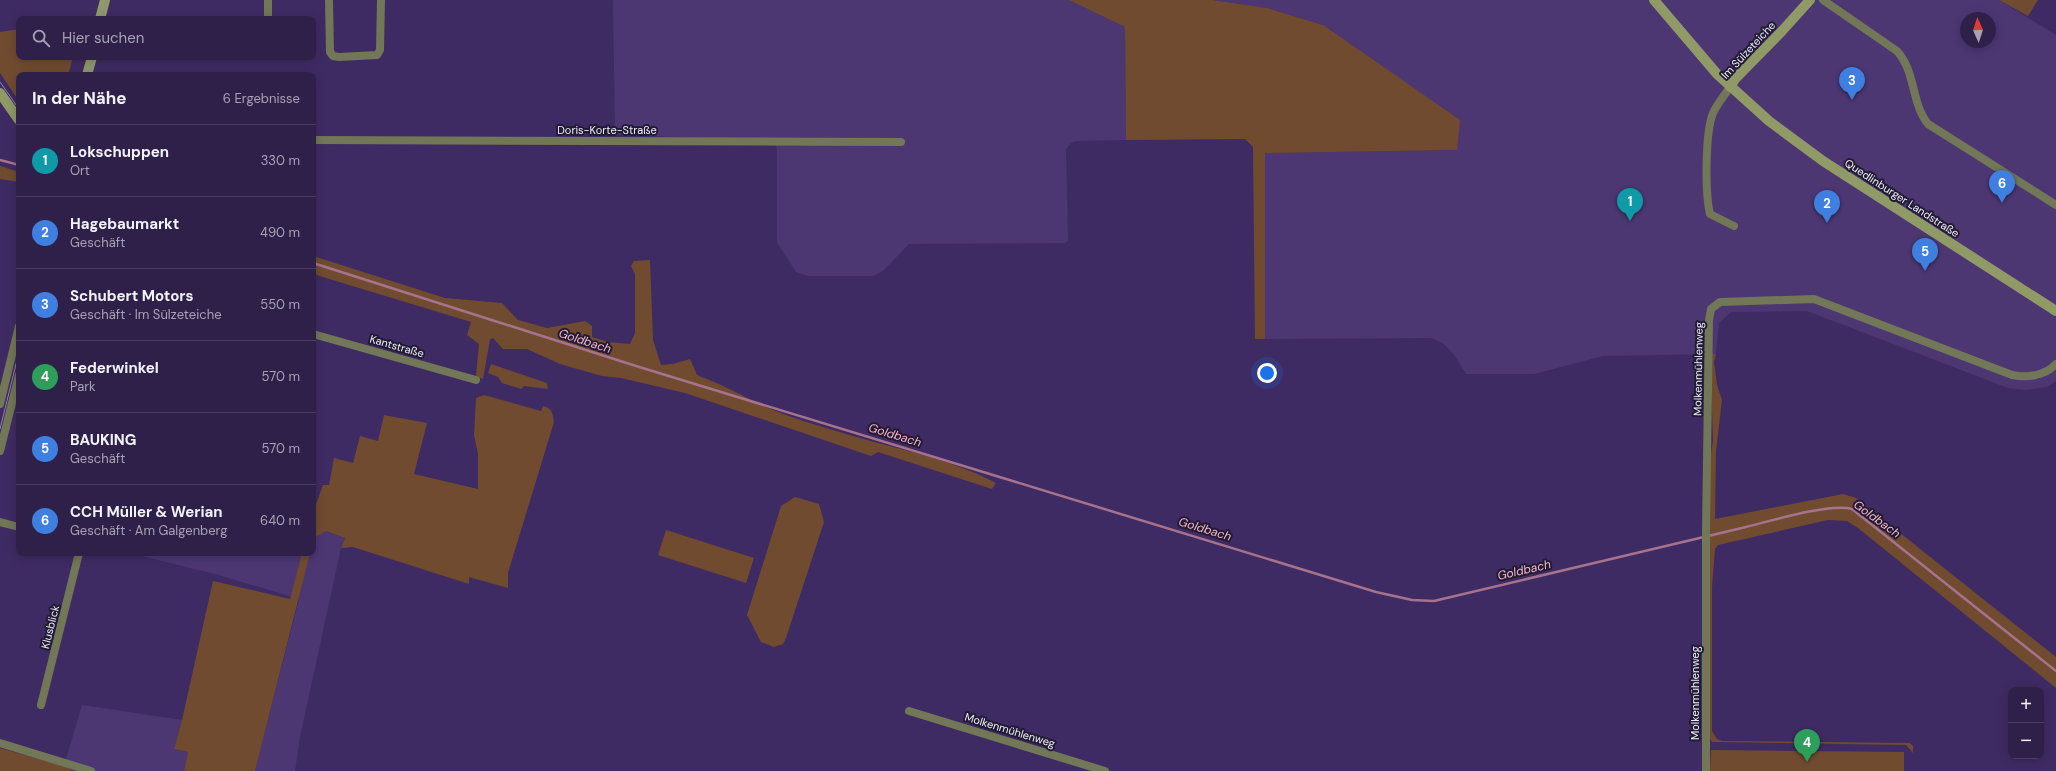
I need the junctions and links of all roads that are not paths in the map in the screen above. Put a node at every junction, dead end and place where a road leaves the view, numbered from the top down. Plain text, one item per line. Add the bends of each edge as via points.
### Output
1 (105, 0) edge
2 (268, 0) edge
3 (329, 0) edge
4 (381, 0) edge
5 (1654, 0) edge
6 (1810, 0) edge
7 (1824, 0) edge
8 (101, 16) edge
9 (268, 16) edge
10 (91, 60) edge
11 (88, 72) edge
12 (1730, 87) junction
13 (0, 93) edge
14 (16, 116) edge
15 (316, 140) edge
16 (901, 142) dead end
17 (2056, 205) edge
18 (1734, 226) dead end
19 (2056, 312) edge
20 (316, 335) edge
21 (16, 336) edge
22 (2056, 364) edge
23 (3, 380) edge
24 (476, 380) dead end
25 (16, 384) edge
26 (16, 388) edge
27 (0, 404) edge
28 (0, 451) edge
29 (0, 522) edge
30 (16, 526) edge
31 (78, 556) edge
32 (41, 705) dead end
33 (908, 711) dead end
34 (0, 743) edge
35 (91, 771) edge
36 (1105, 771) edge
37 (1706, 771) edge

1 - 8 main road
2 - 9 street
3 - 4 street via 330,52 339,57 378,55
5 - 12 main road
6 - 12 main road, Im Sülzeteiche
7 - 17 street via 1897,51 1905,60 1919,109 1928,124
10 - 11 main road
12 - 18 street, Im Sülzeteiche via 1716,106 1711,120 1708,204 1710,214
12 - 19 main road, Quedlinburger Landstraße via 1758,112 1823,161
13 - 14 main road
15 - 16 street, Doris-Korte-Straße
20 - 24 street, Kantstraße
21 - 23 street
22 - 37 street, Molkenmühlenweg via 2040,375 2024,378 2012,375 1814,299 1720,302 1711,309 1706,531
23 - 25 street
23 - 27 street
26 - 28 street
29 - 30 street
31 - 32 street, Klusblick
33 - 36 street, Molkenmühlenweg
34 - 35 street

